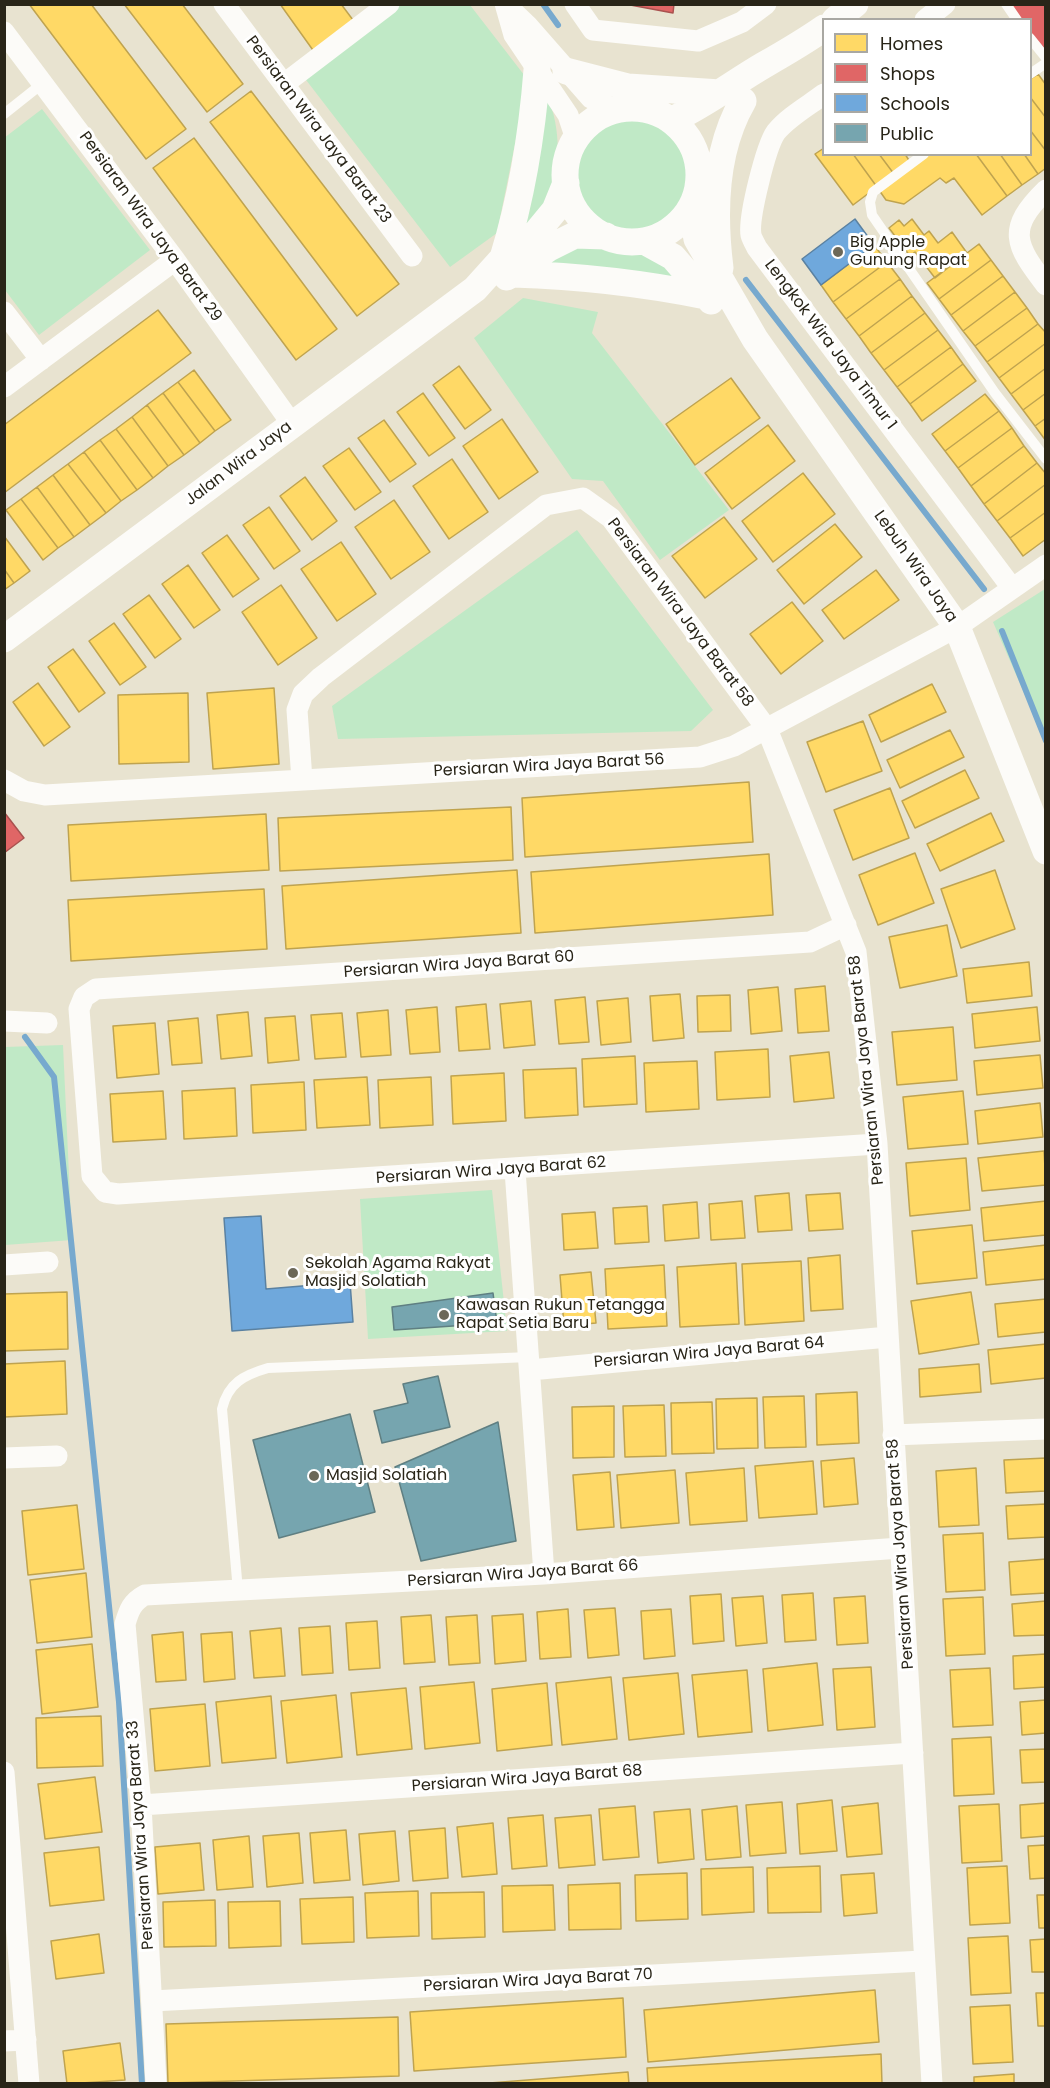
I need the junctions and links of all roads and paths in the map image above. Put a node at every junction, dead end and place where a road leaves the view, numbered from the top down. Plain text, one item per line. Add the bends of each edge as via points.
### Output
1 (224, 4) edge
2 (389, 4) edge
3 (575, 4) edge
4 (766, 4) edge
5 (855, 4) edge
6 (945, 4) edge
7 (1006, 4) edge
8 (506, 6) edge
9 (838, 18) edge
10 (928, 18) edge
11 (1016, 18) edge
12 (822, 29) edge
13 (4, 32) edge
14 (1032, 41) edge
15 (1046, 61) edge
16 (537, 70) junction
17 (566, 71) junction
18 (1032, 72) edge
19 (43, 83) junction
20 (284, 84) junction
21 (822, 95) edge
22 (732, 97) junction
23 (616, 110) junction
24 (4, 114) edge
25 (672, 120) junction
26 (576, 139) junction
27 (696, 151) junction
28 (921, 156) edge
29 (566, 183) junction
30 (1046, 190) edge
31 (691, 208) junction
32 (606, 237) junction
33 (644, 241) junction
34 (412, 256) dead end
35 (175, 260) junction
36 (508, 266) junction
37 (1046, 285) edge
38 (714, 287) junction
39 (4, 312) edge
40 (41, 360) junction
41 (4, 387) edge
42 (292, 424) junction
43 (1046, 459) edge
44 (1046, 565) edge
45 (1012, 588) junction
46 (957, 627) junction
47 (4, 639) edge
48 (767, 729) junction
49 (4, 780) edge
50 (302, 780) junction
51 (1046, 851) edge
52 (846, 925) junction
53 (4, 1021) edge
54 (47, 1023) dead end
55 (877, 1144) junction
56 (515, 1170) junction
57 (105, 1192) joint
58 (48, 1262) dead end
59 (4, 1265) edge
60 (888, 1337) junction
61 (529, 1363) junction
62 (1046, 1429) edge
63 (893, 1435) junction
64 (57, 1456) dead end
65 (4, 1458) edge
66 (900, 1548) junction
67 (544, 1574) junction
68 (238, 1591) junction
69 (145, 1595) joint
70 (913, 1753) junction
71 (4, 1773) edge
72 (141, 1805) junction
73 (7, 1841) edge
74 (923, 1961) junction
75 (152, 2001) junction
76 (26, 2040) junction
77 (4, 2042) edge
78 (29, 2084) edge
79 (156, 2084) edge
80 (932, 2084) edge

1 - 20 street, Persiaran Wira Jaya Barat 23
2 - 20 street
3 - 4 street via 593,30 698,41 742,22
5 - 9 street
6 - 10 street
7 - 11 lane
8 - 16 street via 514,35
8 - 17 street
12 - 22 street via 791,52 771,76
13 - 19 street, Persiaran Wira Jaya Barat 29
14 - 15 lane
15 - 18 lane
16 - 26 street via 568,115
16 - 36 street via 533,123
17 - 22 street via 628,87
17 - 23 street via 591,98
19 - 24 lane
19 - 35 street, Persiaran Wira Jaya Barat 29
20 - 34 street, Persiaran Wira Jaya Barat 23
21 - 45 street, Lengkok Wira Jaya Timur 1 via 789,119 770,143 758,182 751,234 757,248
22 - 25 street
22 - 27 street
22 - 38 street via 731,122 721,159
23 - 25 street via 655,111
23 - 26 street via 598,117
25 - 27 street
26 - 29 street via 566,168
27 - 31 street via 698,189
28 - 43 lane via 873,192 872,215 995,393
29 - 32 street via 576,212
29 - 36 street, Jalan Wira Jaya via 555,210
30 - 37 street via 1020,224 1019,242 1025,258
31 - 33 street via 671,229
31 - 38 street, Lebuh Wira Jaya
32 - 33 street via 624,242
32 - 36 street, Jalan Wira Jaya via 575,236
33 - 38 street, Lebuh Wira Jaya
35 - 40 street
35 - 42 street, Persiaran Wira Jaya Barat 29
36 - 38 street via 654,285
36 - 42 street, Jalan Wira Jaya
38 - 46 street, Lebuh Wira Jaya via 755,339
39 - 40 street
40 - 41 street
42 - 47 street, Jalan Wira Jaya
44 - 45 street, Persiaran Wira Jaya Barat 56
45 - 46 street, Persiaran Wira Jaya Barat 56
46 - 48 street, Persiaran Wira Jaya Barat 56
46 - 51 street, Lebuh Wira Jaya
48 - 50 street, Persiaran Wira Jaya Barat 56 via 700,757
48 - 50 street, Persiaran Wira Jaya Barat 58 via 611,518 583,498 546,505 303,694 297,710
48 - 52 street, Persiaran Wira Jaya Barat 58
49 - 50 street, Persiaran Wira Jaya Barat 56 via 24,791 45,795
52 - 55 street, Persiaran Wira Jaya Barat 58 via 856,952
52 - 57 street, Persiaran Wira Jaya Barat 60 via 810,942 96,989 84,997 79,1009 92,1176
53 - 54 street
55 - 56 street, Persiaran Wira Jaya Barat 62
55 - 60 street, Persiaran Wira Jaya Barat 58
56 - 57 street, Persiaran Wira Jaya Barat 62 via 130,1194
56 - 61 street
58 - 59 street
60 - 61 street, Persiaran Wira Jaya Barat 64
60 - 63 street, Persiaran Wira Jaya Barat 58
61 - 67 street
61 - 68 lane via 268,1368 235,1382 222,1409
62 - 63 street
63 - 66 street, Persiaran Wira Jaya Barat 58
64 - 65 street
66 - 67 street, Persiaran Wira Jaya Barat 66
66 - 70 street, Persiaran Wira Jaya Barat 58
67 - 68 street, Persiaran Wira Jaya Barat 66
68 - 69 street, Persiaran Wira Jaya Barat 66
69 - 72 street, Persiaran Wira Jaya Barat 33 via 129,1609 125,1624
70 - 72 street, Persiaran Wira Jaya Barat 68
70 - 74 street, Persiaran Wira Jaya Barat 58
71 - 73 street
72 - 75 street, Persiaran Wira Jaya Barat 33
73 - 76 street
74 - 75 street, Persiaran Wira Jaya Barat 70
74 - 80 street, Persiaran Wira Jaya Barat 58
75 - 79 street, Persiaran Wira Jaya Barat 33
76 - 77 street
76 - 78 street

